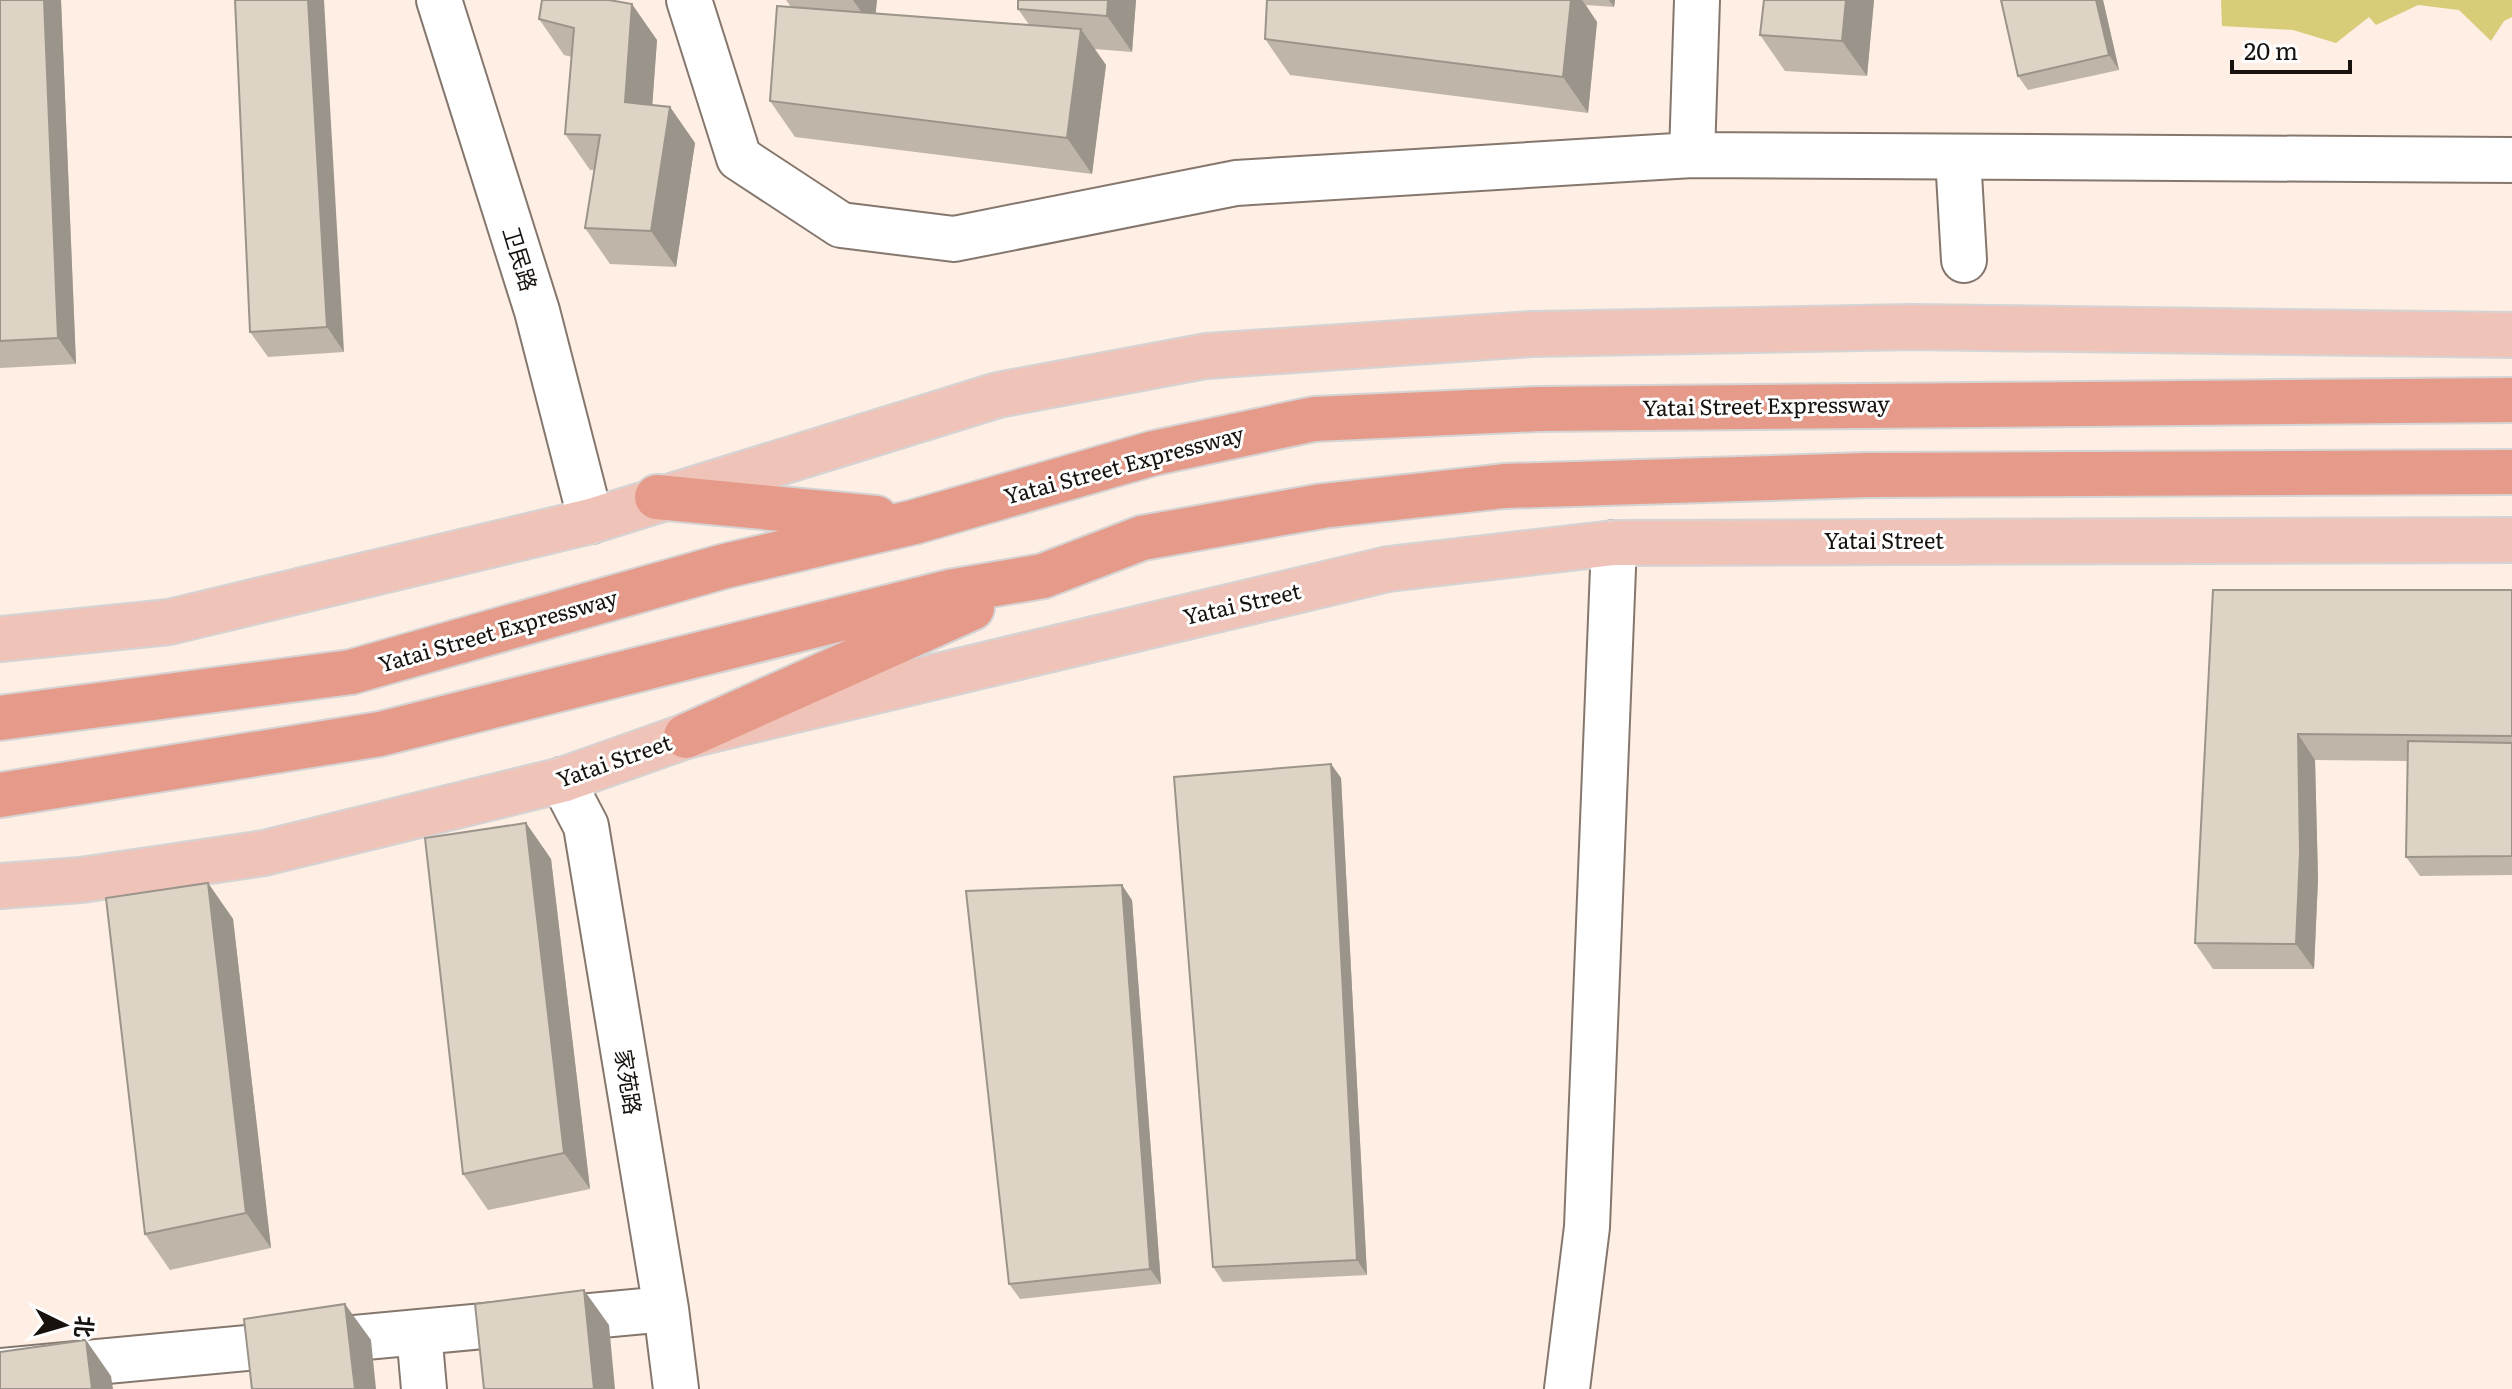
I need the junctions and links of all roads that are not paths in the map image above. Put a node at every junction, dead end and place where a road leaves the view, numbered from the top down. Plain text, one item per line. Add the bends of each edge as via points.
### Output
1 (439, 0) edge
2 (689, 0) edge
3 (1697, 0) edge
4 (1692, 155) junction
5 (1958, 157) junction
6 (2512, 160) edge
7 (1964, 260) dead end
8 (2512, 335) edge
9 (2512, 400) edge
10 (2512, 472) edge
11 (657, 497) junction
12 (591, 521) junction
13 (914, 522) junction
14 (2512, 540) edge
15 (1614, 543) junction
16 (1043, 576) junction
17 (0, 639) edge
18 (0, 718) edge
19 (686, 736) junction
20 (562, 780) junction
21 (0, 795) edge
22 (0, 886) edge
23 (666, 1309) junction
24 (419, 1332) junction
25 (0, 1371) edge
26 (424, 1389) edge
27 (676, 1389) edge
28 (1567, 1389) edge

1 - 12 street, 卫民路 via 537,311
2 - 4 street via 739,158 841,225 954,239 1236,183
3 - 4 street
4 - 5 street
5 - 6 street
5 - 7 street
8 - 11 main road via 1896,327 1532,334 1206,356 998,395
9 - 13 highway, Yatai Street Expressway via 1538,409 1314,419 1154,453
10 - 16 highway via 1867,475 1504,486 1322,506 1142,538
11 - 12 main road
11 - 13 highway
12 - 17 main road via 169,622
13 - 18 highway, Yatai Street Expressway via 725,566 351,672
14 - 15 main road, Yatai Street
15 - 19 main road, Yatai Street via 1388,569
15 - 28 street via 1587,1227
16 - 19 highway
16 - 21 highway via 949,592 380,734
19 - 20 main road, Yatai Street
20 - 22 main road, Yatai Street via 264,853 81,880
20 - 23 street, 家苑路 via 586,826
23 - 24 street
23 - 27 street, 家苑路
24 - 25 street
24 - 26 street

